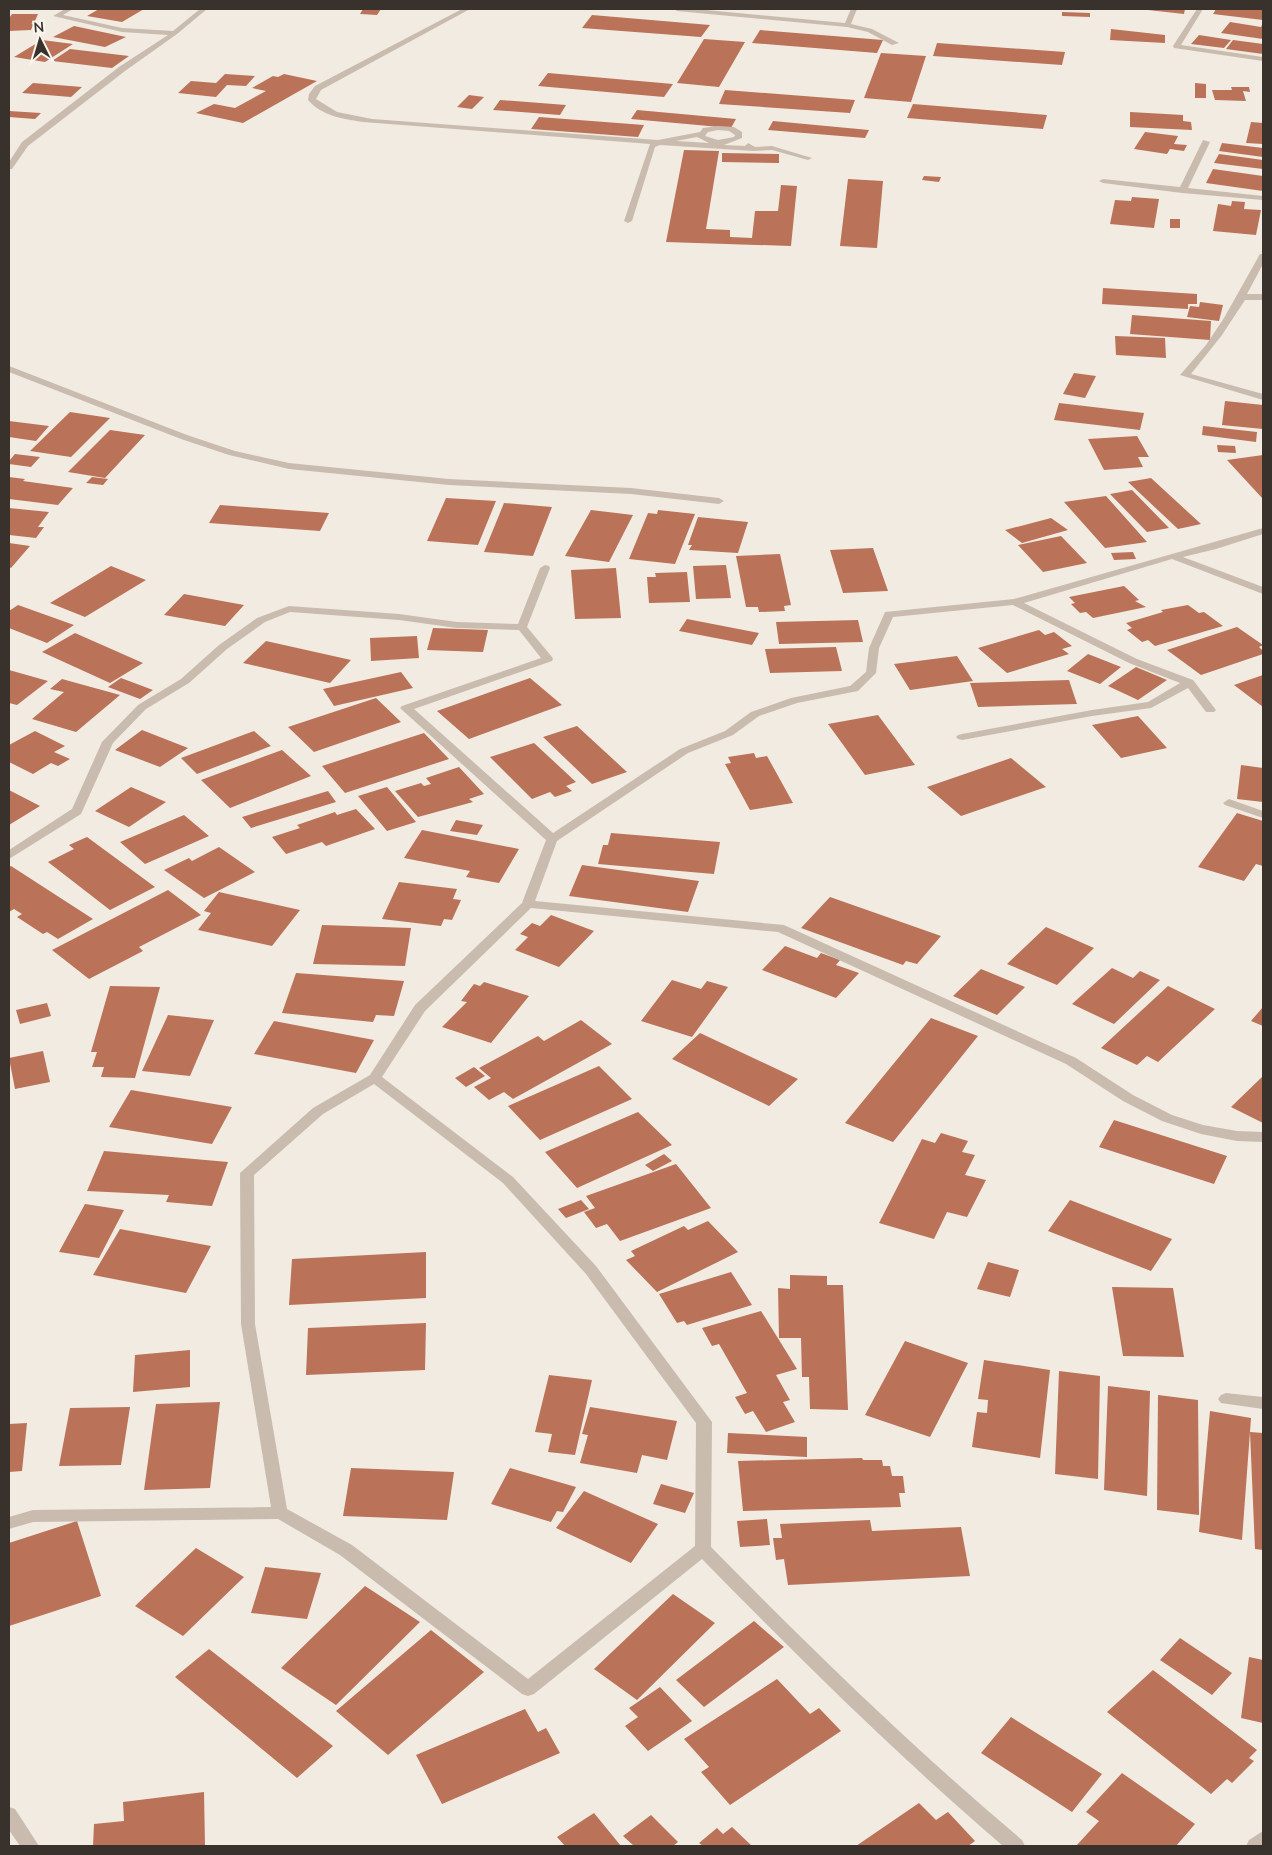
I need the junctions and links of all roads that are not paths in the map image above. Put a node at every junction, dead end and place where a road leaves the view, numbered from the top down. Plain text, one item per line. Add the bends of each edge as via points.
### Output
1 (70, 9) edge
2 (204, 9) edge
3 (468, 9) edge
4 (677, 9) edge
5 (854, 9) edge
6 (1200, 9) edge
7 (847, 25) junction
8 (175, 34) junction
9 (895, 43) dead end
10 (1263, 59) edge
11 (700, 134) junction
12 (738, 138) junction
13 (659, 142) junction
14 (1206, 142) dead end
15 (753, 149) junction
16 (808, 158) dead end
17 (9, 167) edge
18 (1103, 181) dead end
19 (1182, 191) junction
20 (1263, 198) edge
21 (628, 222) dead end
22 (1263, 256) edge
23 (1243, 297) junction
24 (1263, 297) edge
25 (9, 369) edge
26 (1263, 397) edge
27 (718, 502) dead end
28 (1263, 531) edge
29 (1172, 556) junction
30 (546, 568) dead end
31 (1263, 591) edge
32 (1015, 602) junction
33 (522, 627) junction
34 (1189, 682) junction
35 (1210, 710) dead end
36 (962, 737) dead end
37 (1229, 803) dead end
38 (1263, 815) edge
39 (552, 839) junction
40 (9, 855) edge
41 (528, 904) junction
42 (375, 1078) junction
43 (1263, 1138) edge
44 (1226, 1399) dead end
45 (1263, 1403) edge
46 (280, 1513) junction
47 (9, 1523) edge
48 (702, 1549) junction
49 (9, 1815) edge
50 (1263, 1839) edge
51 (30, 1846) edge
52 (1016, 1846) edge
53 (1256, 1846) edge

1 - 8 street via 56,16 122,30
2 - 8 street
3 - 13 street via 318,88 312,100 317,106 337,114 380,122
4 - 7 street via 803,17
5 - 7 street
6 - 10 street via 1177,46
7 - 9 street via 870,30
8 - 17 street via 122,69 25,144
11 - 12 street via 704,139 715,142
11 - 12 street via 723,128 737,132
11 - 13 street
12 - 15 street
13 - 15 street
13 - 21 street via 652,146
14 - 19 street
15 - 16 street via 772,148
18 - 19 street
19 - 20 street
22 - 23 street
23 - 24 street
23 - 26 street via 1211,348 1185,375
25 - 27 street via 184,437 232,453 289,466 449,482 631,491
28 - 29 street
29 - 31 street
29 - 32 street
30 - 33 street
32 - 34 street via 1134,661
32 - 39 street via 889,614 874,648 870,673 854,689 795,700 755,714 729,733 684,750
33 - 39 street via 548,660 406,708
33 - 40 street via 457,625 400,617 290,609 261,620 223,647 185,682 142,707 108,742 77,811
34 - 35 street
34 - 36 street via 1151,705
37 - 38 street
39 - 41 street
41 - 42 street via 420,1008
41 - 43 street via 780,928 1071,1062 1167,1118 1201,1129
42 - 46 street via 318,1112 247,1173 248,1324
42 - 48 street via 508,1180 592,1270 704,1422
44 - 45 street
46 - 47 street via 33,1516
46 - 48 street via 346,1550 528,1689
48 - 52 street via 946,1788
49 - 51 street
50 - 53 street

